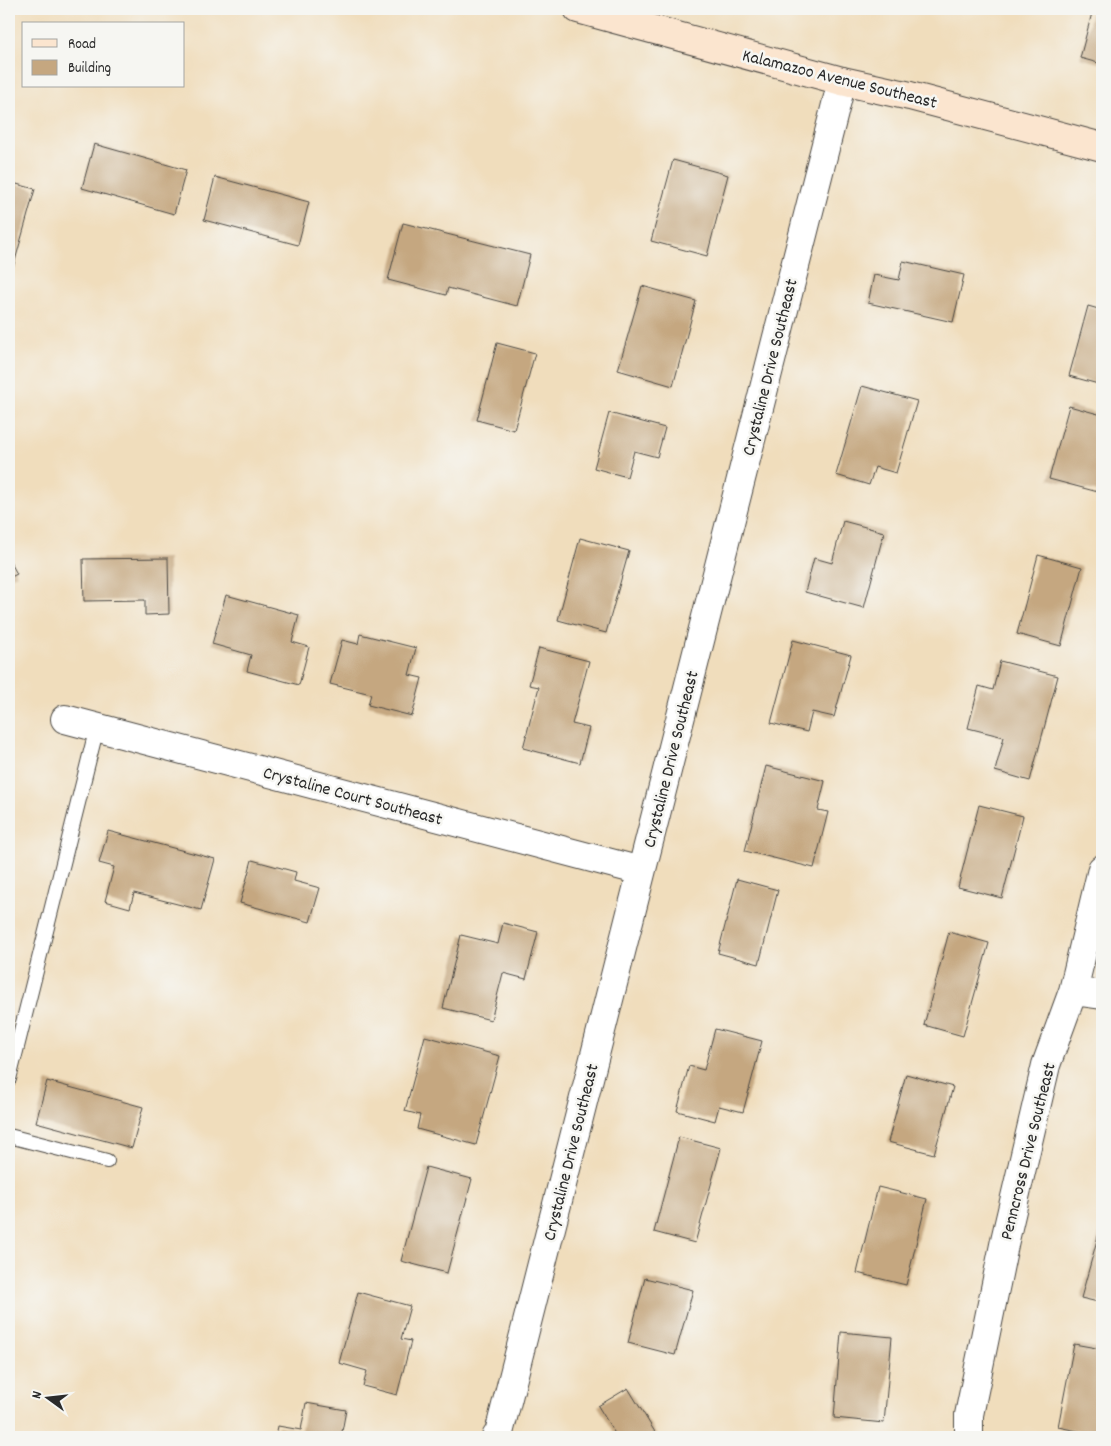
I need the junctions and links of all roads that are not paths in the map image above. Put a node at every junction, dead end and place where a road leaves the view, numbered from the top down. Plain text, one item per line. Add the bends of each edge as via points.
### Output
1 (578, 9) edge
2 (842, 80) junction
3 (1102, 147) edge
4 (65, 719) dead end
5 (97, 727) junction
6 (1102, 869) edge
7 (641, 871) junction
8 (1073, 991) junction
9 (1102, 995) edge
10 (12, 1049) edge
11 (9, 1079) edge
12 (9, 1136) edge
13 (107, 1161) dead end
14 (496, 1437) edge
15 (968, 1437) edge

1 - 2 street, Kalamazoo Avenue Southeast
2 - 3 street, Kalamazoo Avenue Southeast
2 - 7 street, Crystaline Drive Southeast
4 - 5 street, Crystaline Court Southeast
5 - 7 street, Crystaline Court Southeast
5 - 10 lane
6 - 8 street, Penncross Drive Southeast
7 - 14 street, Crystaline Drive Southeast
8 - 9 street
8 - 15 street, Penncross Drive Southeast via 1046,1065 1007,1231 969,1416
10 - 11 lane
12 - 13 lane

